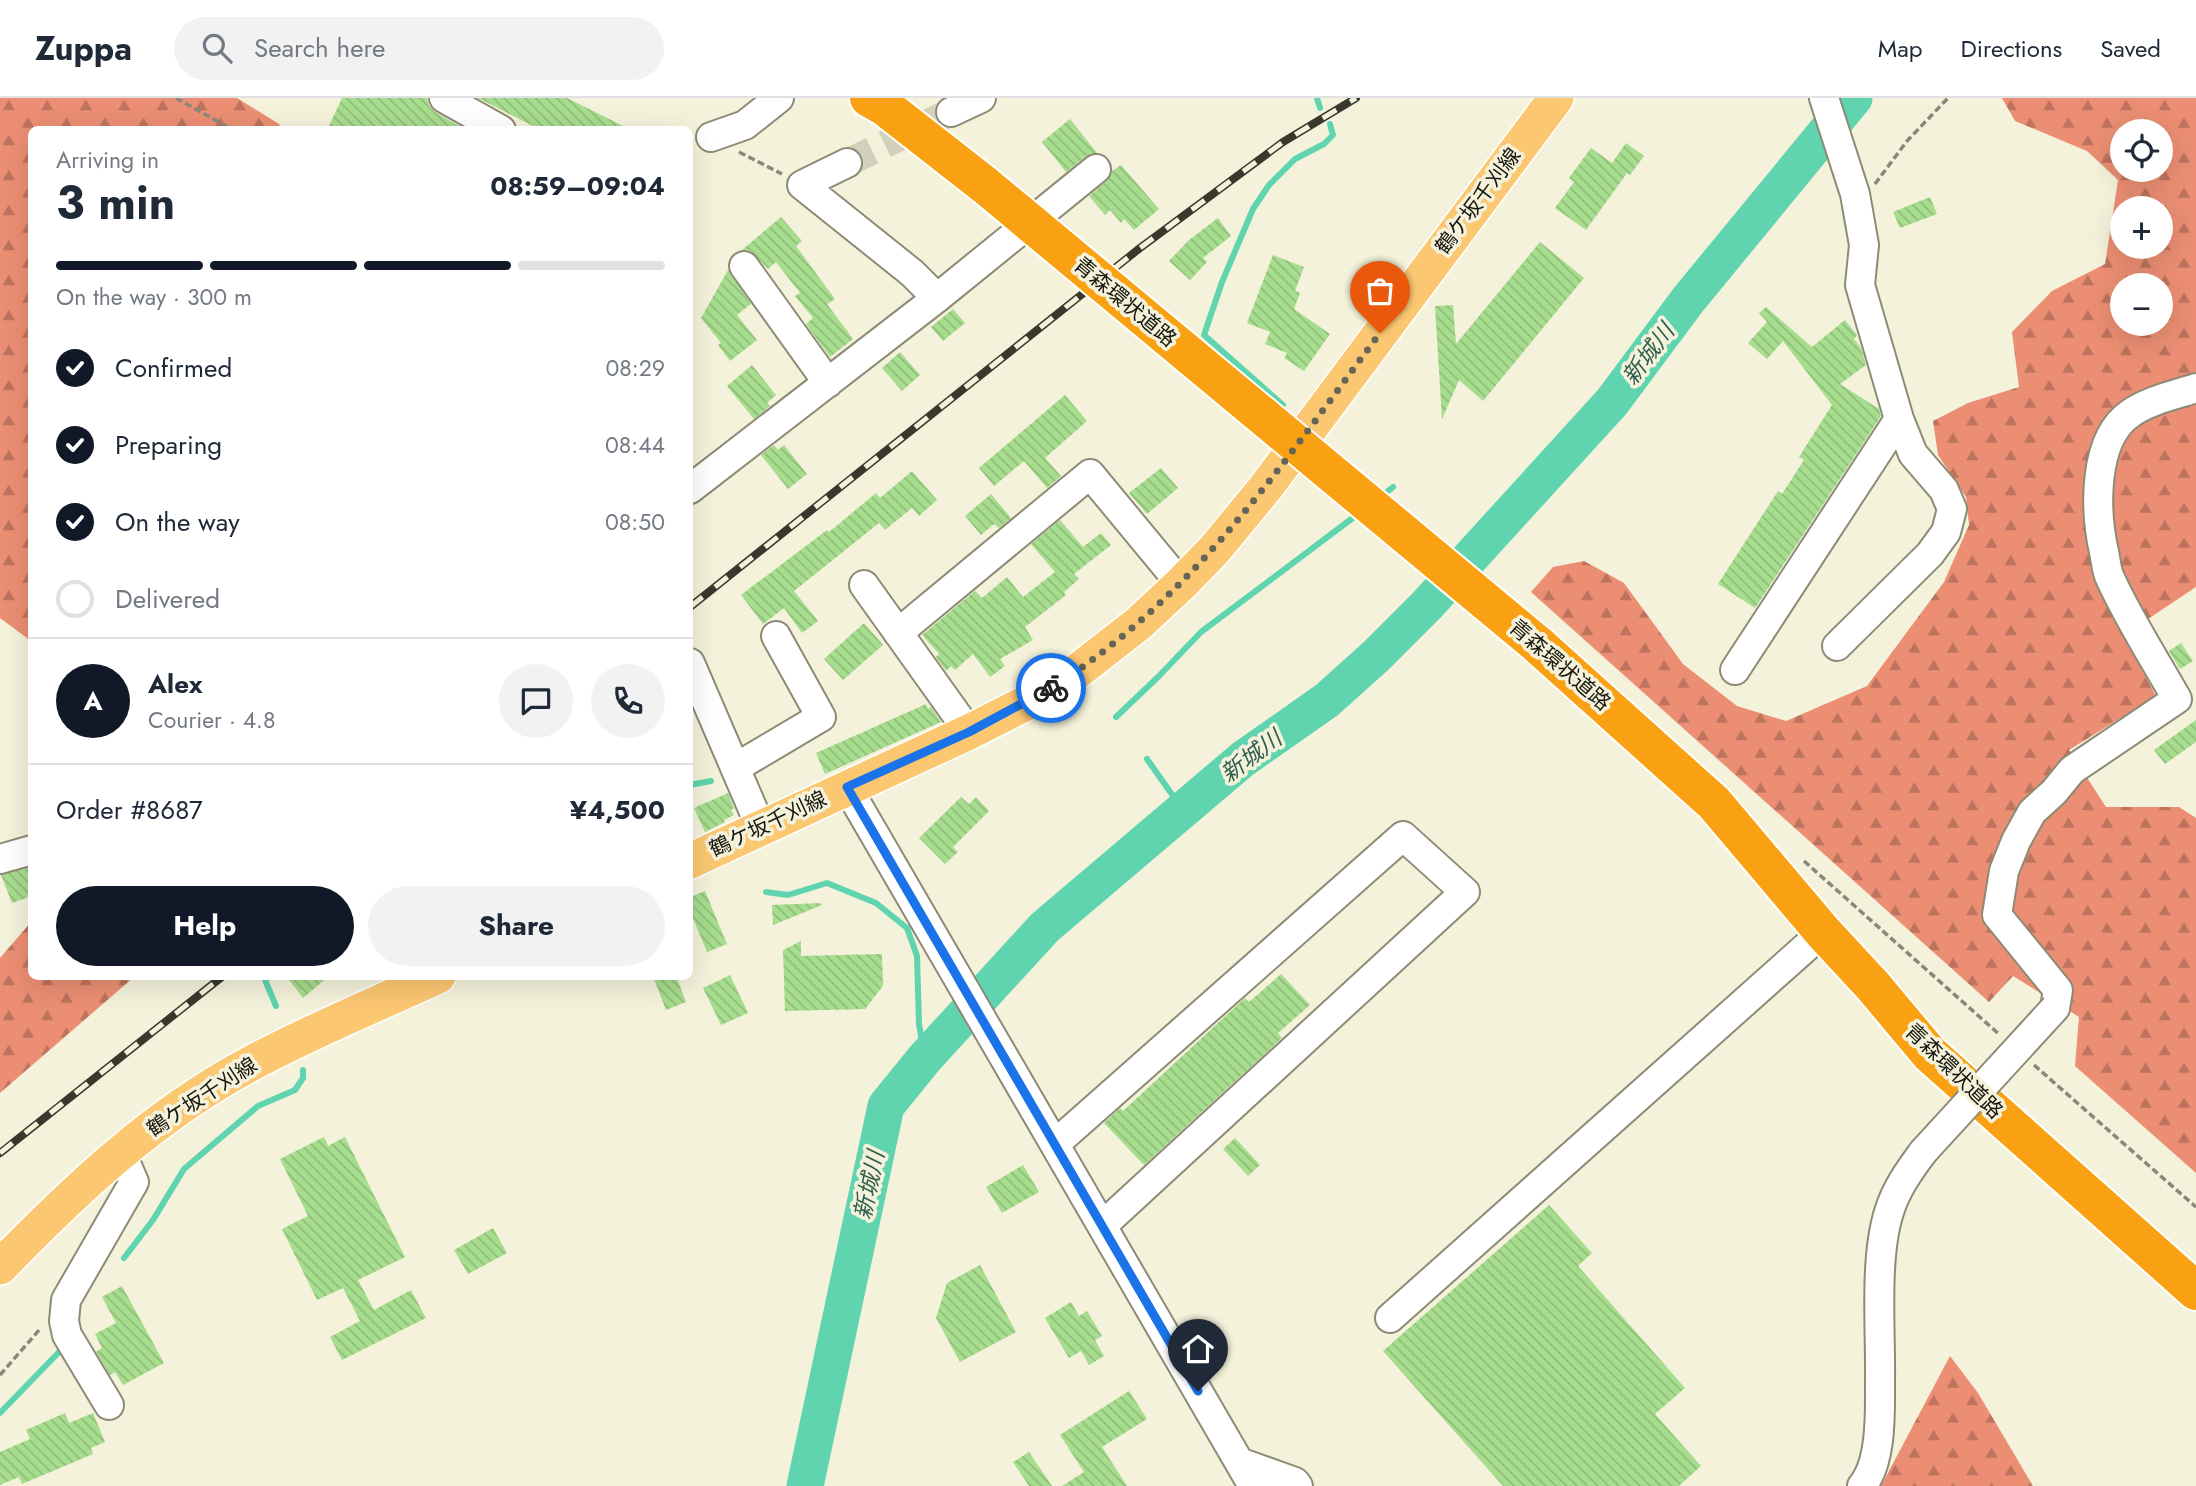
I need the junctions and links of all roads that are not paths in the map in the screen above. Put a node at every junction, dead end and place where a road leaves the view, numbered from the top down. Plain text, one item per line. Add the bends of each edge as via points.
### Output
1 (444, 98) edge
2 (779, 98) edge
3 (981, 98) edge
4 (1556, 98) edge
5 (1824, 98) edge
6 (876, 101) edge
7 (951, 113) tunnel mouth
8 (494, 126) edge
9 (711, 137) road end
10 (847, 163) tunnel mouth
11 (1096, 169) dead end
12 (744, 266) dead end
13 (937, 299) junction
14 (828, 383) junction
15 (2196, 388) edge
16 (1899, 419) junction
17 (693, 487) edge
18 (1181, 584) junction
19 (864, 585) dead end
20 (898, 633) junction
21 (776, 636) dead end
22 (1837, 646) dead end
23 (693, 670) edge
24 (1735, 670) dead end
25 (969, 732) junction
26 (735, 768) junction
27 (847, 787) junction
28 (761, 828) junction
29 (28, 851) edge
30 (0, 859) edge
31 (693, 860) edge
32 (1824, 932) junction
33 (429, 980) edge
34 (1055, 1144) junction
35 (121, 1152) junction
36 (1102, 1226) junction
37 (0, 1267) edge
38 (2196, 1291) edge
39 (1390, 1318) dead end
40 (109, 1405) dead end
41 (1246, 1474) edge
42 (1298, 1486) edge
43 (1862, 1486) edge

1 - 8 street
2 - 9 street via 745,125
3 - 7 street
4 - 18 main road, 鶴ケ坂千刈線 via 1266,486
5 - 16 street via 1856,201 1864,245 1860,285
6 - 32 highway, 青森環状道路, bridge via 986,186 1537,644 1714,803
10 - 13 street via 802,185 912,273
11 - 13 street
12 - 14 street
13 - 14 street
14 - 17 street
15 - 43 street, bridge via 2131,413 2113,431 2100,470 2098,500 2109,576 2177,699 2072,770 2032,812 2016,841 2004,871 1997,915 2058,990 2055,1008 1923,1152 1901,1182 1888,1213 1881,1261 1877,1451
16 - 22 street via 1913,454 1944,490 1952,509 1946,533
16 - 24 street
18 - 20 street via 1090,474
18 - 25 main road, 鶴ケ坂千刈線 via 1075,673
19 - 20 street
20 - 25 street
21 - 26 street via 821,717
23 - 26 street
25 - 27 main road, 鶴ケ坂千刈線
26 - 28 street
27 - 28 main road, 鶴ケ坂千刈線
27 - 34 street
28 - 31 main road, 鶴ケ坂千刈線
29 - 30 street
32 - 38 highway, 青森環状道路 via 1930,1054
32 - 39 street
33 - 35 main road, 鶴ケ坂千刈線 via 249,1064 184,1104
34 - 36 street
34 - 36 street via 1403,836 1465,892
35 - 37 main road, 鶴ケ坂千刈線
35 - 40 street via 134,1182 66,1300 64,1321 67,1335
36 - 41 street
41 - 42 street

